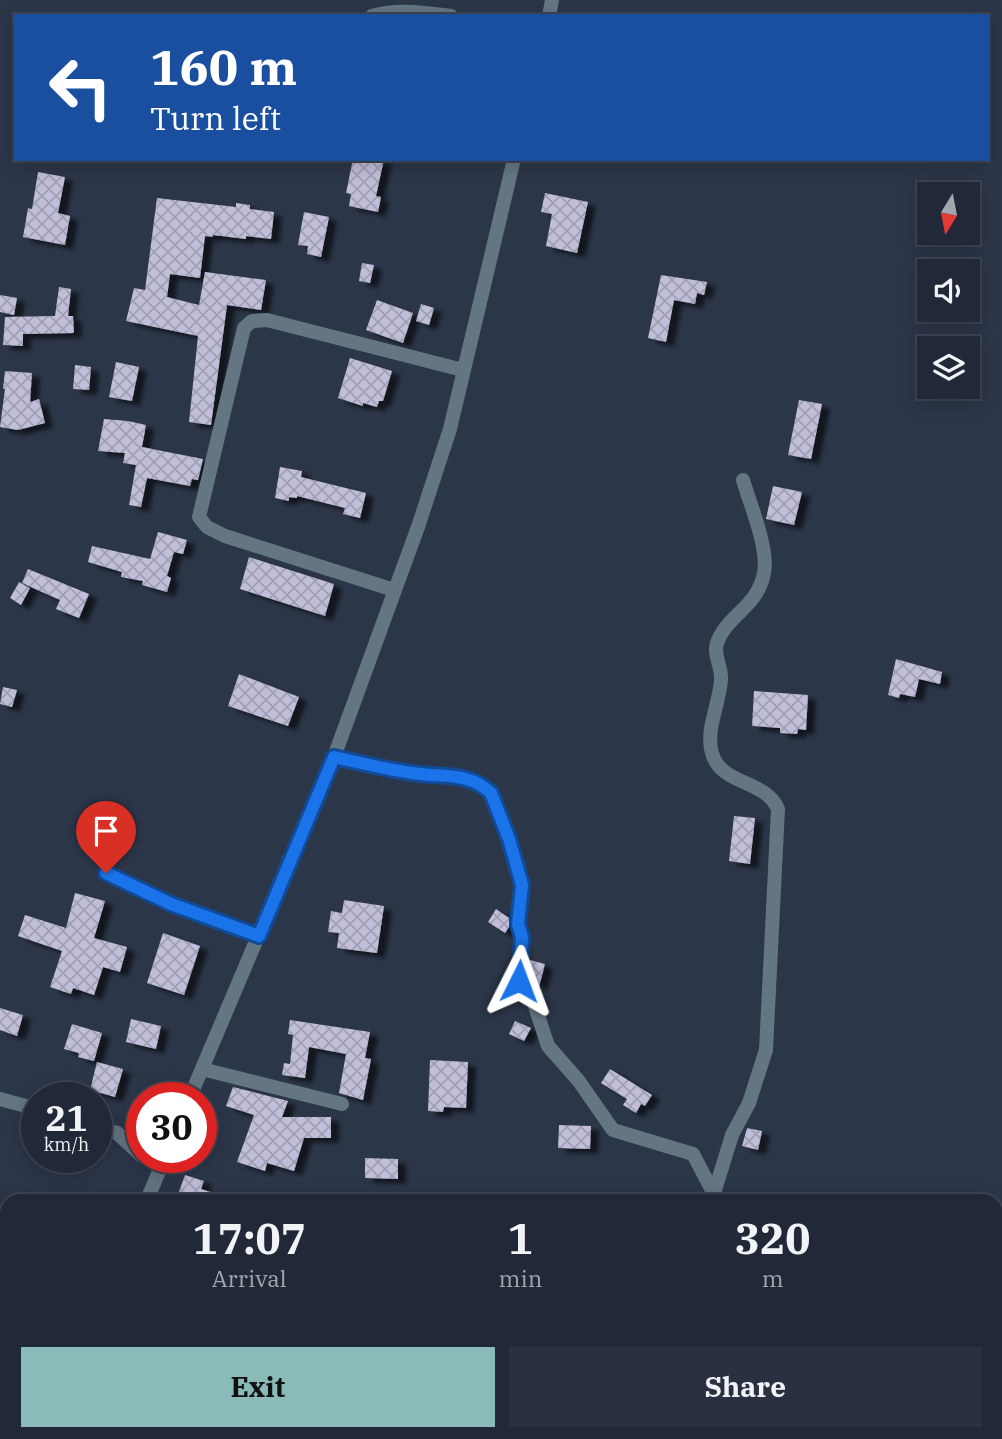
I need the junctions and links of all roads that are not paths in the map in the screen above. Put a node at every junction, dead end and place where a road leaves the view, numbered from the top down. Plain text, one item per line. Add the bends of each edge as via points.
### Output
1 (377, 14) edge
2 (434, 14) edge
3 (514, 161) edge
4 (463, 370) junction
5 (743, 480) dead end
6 (394, 590) junction
7 (334, 757) junction
8 (106, 873) dead end
9 (259, 936) junction
10 (202, 1069) junction
11 (196, 1082) edge
12 (0, 1098) edge
13 (21, 1104) edge
14 (342, 1104) dead end
15 (158, 1174) edge
16 (150, 1194) edge
17 (712, 1194) edge
18 (714, 1194) edge

1 - 2 street
3 - 4 street
4 - 6 street via 450,429
4 - 6 street via 267,320 252,321 244,328 198,517 225,536
5 - 18 street via 765,570 760,591 717,644 721,676 711,751 716,766 737,781 764,791 778,809 769,1029 759,1076 732,1135
6 - 7 street
7 - 9 street
7 - 17 street via 419,774 457,775 491,793 522,885 519,981 531,994 548,1045 613,1130 693,1154
8 - 9 street via 171,904
9 - 10 street
10 - 11 street
10 - 14 street
12 - 13 street
15 - 16 street

